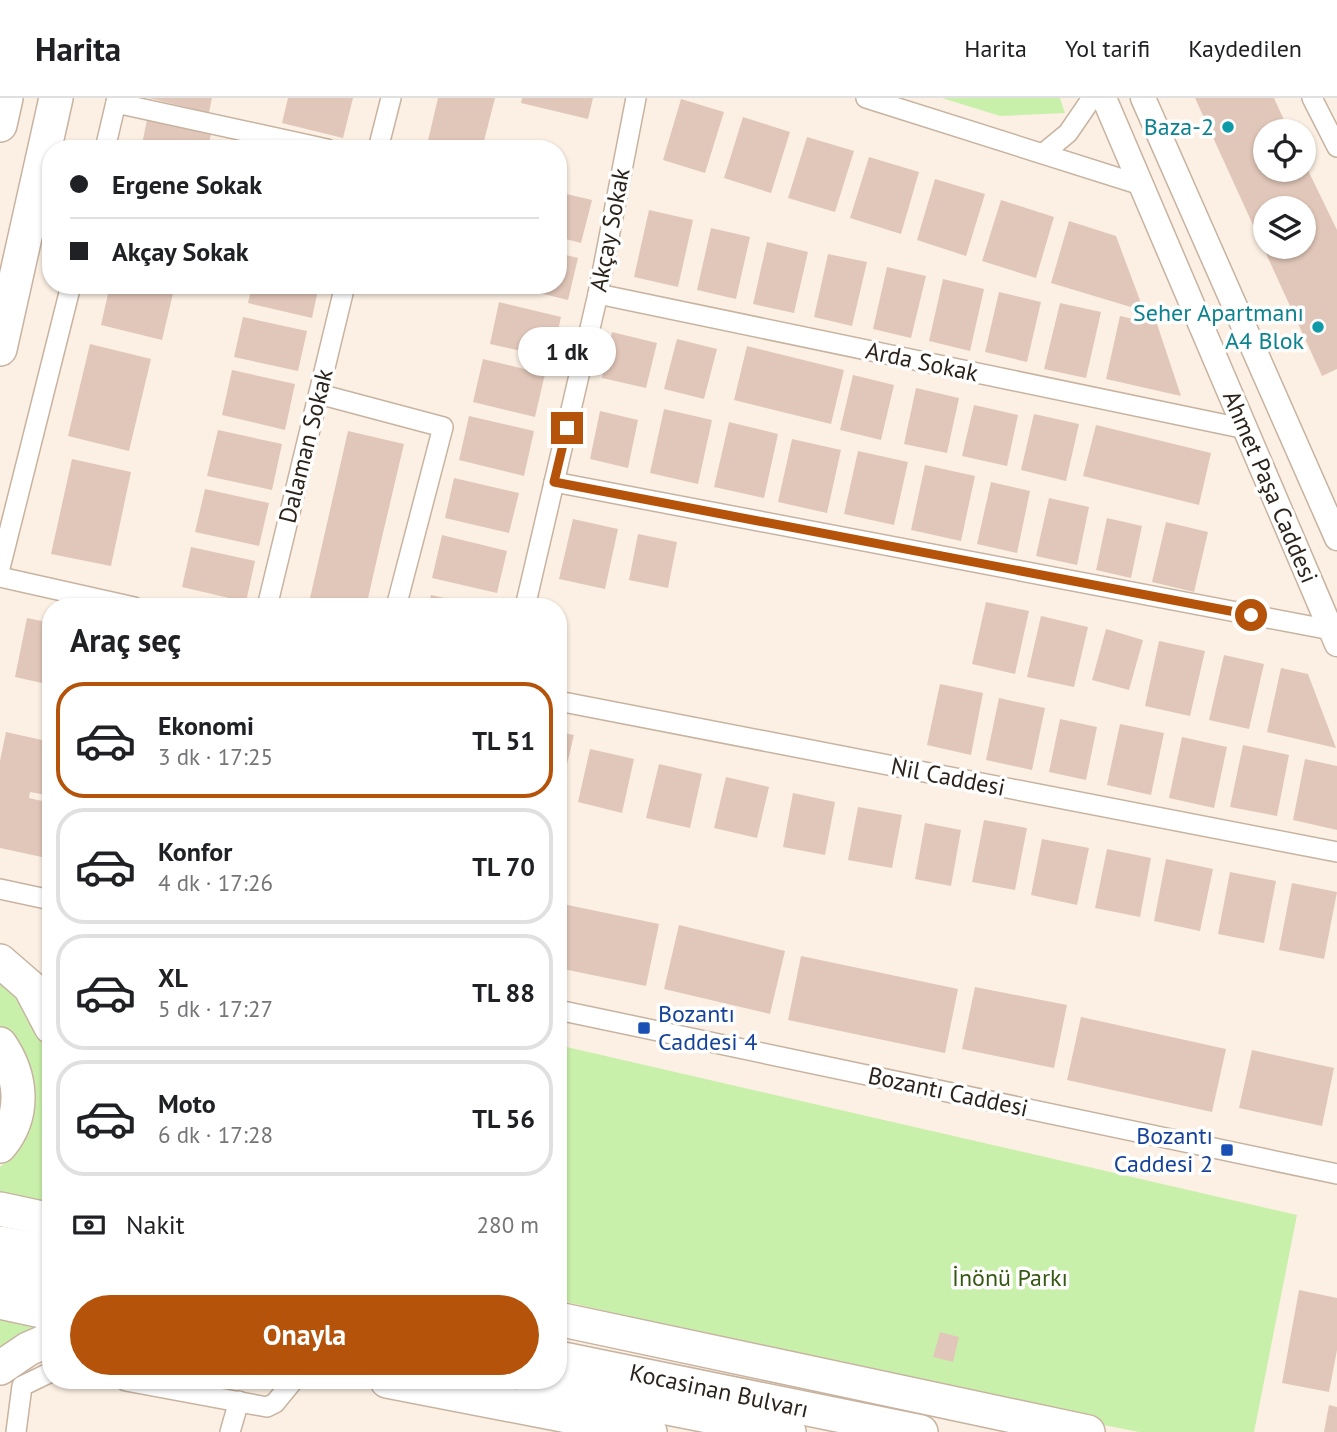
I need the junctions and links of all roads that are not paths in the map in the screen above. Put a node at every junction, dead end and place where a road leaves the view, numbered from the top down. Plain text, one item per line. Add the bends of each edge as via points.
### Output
1 (6, 98) edge
2 (34, 98) edge
3 (56, 98) edge
4 (391, 98) edge
5 (636, 98) edge
6 (866, 98) edge
7 (1092, 98) edge
8 (1104, 98) edge
9 (1143, 98) edge
10 (1312, 98) edge
11 (117, 100) edge
12 (0, 125) edge
13 (47, 140) edge
14 (107, 140) edge
15 (288, 140) edge
16 (380, 140) edge
17 (1337, 147) edge
18 (1045, 152) junction
19 (42, 161) edge
20 (1142, 185) junction
21 (0, 244) edge
22 (69, 294) edge
23 (343, 294) edge
24 (598, 294) junction
25 (0, 349) edge
26 (319, 394) junction
27 (1246, 429) junction
28 (554, 482) junction
29 (1337, 538) edge
30 (0, 568) edge
31 (0, 577) edge
32 (94, 598) edge
33 (269, 598) edge
34 (398, 598) edge
35 (527, 598) edge
36 (1334, 637) edge
37 (567, 703) edge
38 (1337, 852) edge
39 (0, 889) edge
40 (42, 898) edge
41 (0, 961) edge
42 (42, 1005) edge
43 (567, 1012) edge
44 (5, 1052) edge
45 (0, 1146) edge
46 (1337, 1174) edge
47 (0, 1209) edge
48 (42, 1218) edge
49 (0, 1242) edge
50 (42, 1251) edge
51 (0, 1271) edge
52 (42, 1280) edge
53 (0, 1302) edge
54 (42, 1311) edge
55 (567, 1321) edge
56 (42, 1343) edge
57 (0, 1367) edge
58 (573, 1370) edge
59 (42, 1377) edge
60 (866, 1385) junction
61 (171, 1389) edge
62 (286, 1389) edge
63 (428, 1389) edge
64 (239, 1401) junction
65 (16, 1432) edge
66 (230, 1432) edge
67 (650, 1432) edge
68 (719, 1432) edge
69 (789, 1432) edge
70 (920, 1432) edge
71 (1088, 1432) edge

1 - 12 highway
2 - 21 highway
3 - 13 highway
4 - 16 street
5 - 24 street, Akçay Sokak
6 - 18 street
7 - 18 street via 1069,133
8 - 20 street, Ahmet Paşa Caddesi
9 - 29 street, Ahmet Paşa Caddesi
10 - 17 street
11 - 14 street
11 - 15 street
18 - 20 street
19 - 25 highway
20 - 27 street, Ahmet Paşa Caddesi
22 - 30 street
23 - 26 street, Dalaman Sokak
24 - 27 street, Arda Sokak
24 - 28 street, Akçay Sokak
26 - 33 street, Dalaman Sokak
26 - 34 street via 443,427
27 - 36 street, Ahmet Paşa Caddesi
28 - 35 street, Akçay Sokak
28 - 36 street
31 - 32 street
37 - 38 street, Nil Caddesi
39 - 40 street
41 - 42 highway via 30,987
43 - 46 street, Bozantı Caddesi
44 - 45 highway via 17,1083 18,1104
47 - 48 highway
49 - 50 highway
51 - 52 highway
53 - 54 highway
55 - 60 highway
56 - 57 highway
58 - 60 highway
58 - 68 highway
58 - 69 highway, Kocasinan Bulvarı
58 - 70 highway, Kocasinan Bulvarı
59 - 65 street via 22,1387
60 - 71 highway
61 - 64 street
62 - 64 street via 267,1407
63 - 67 highway
64 - 66 street

